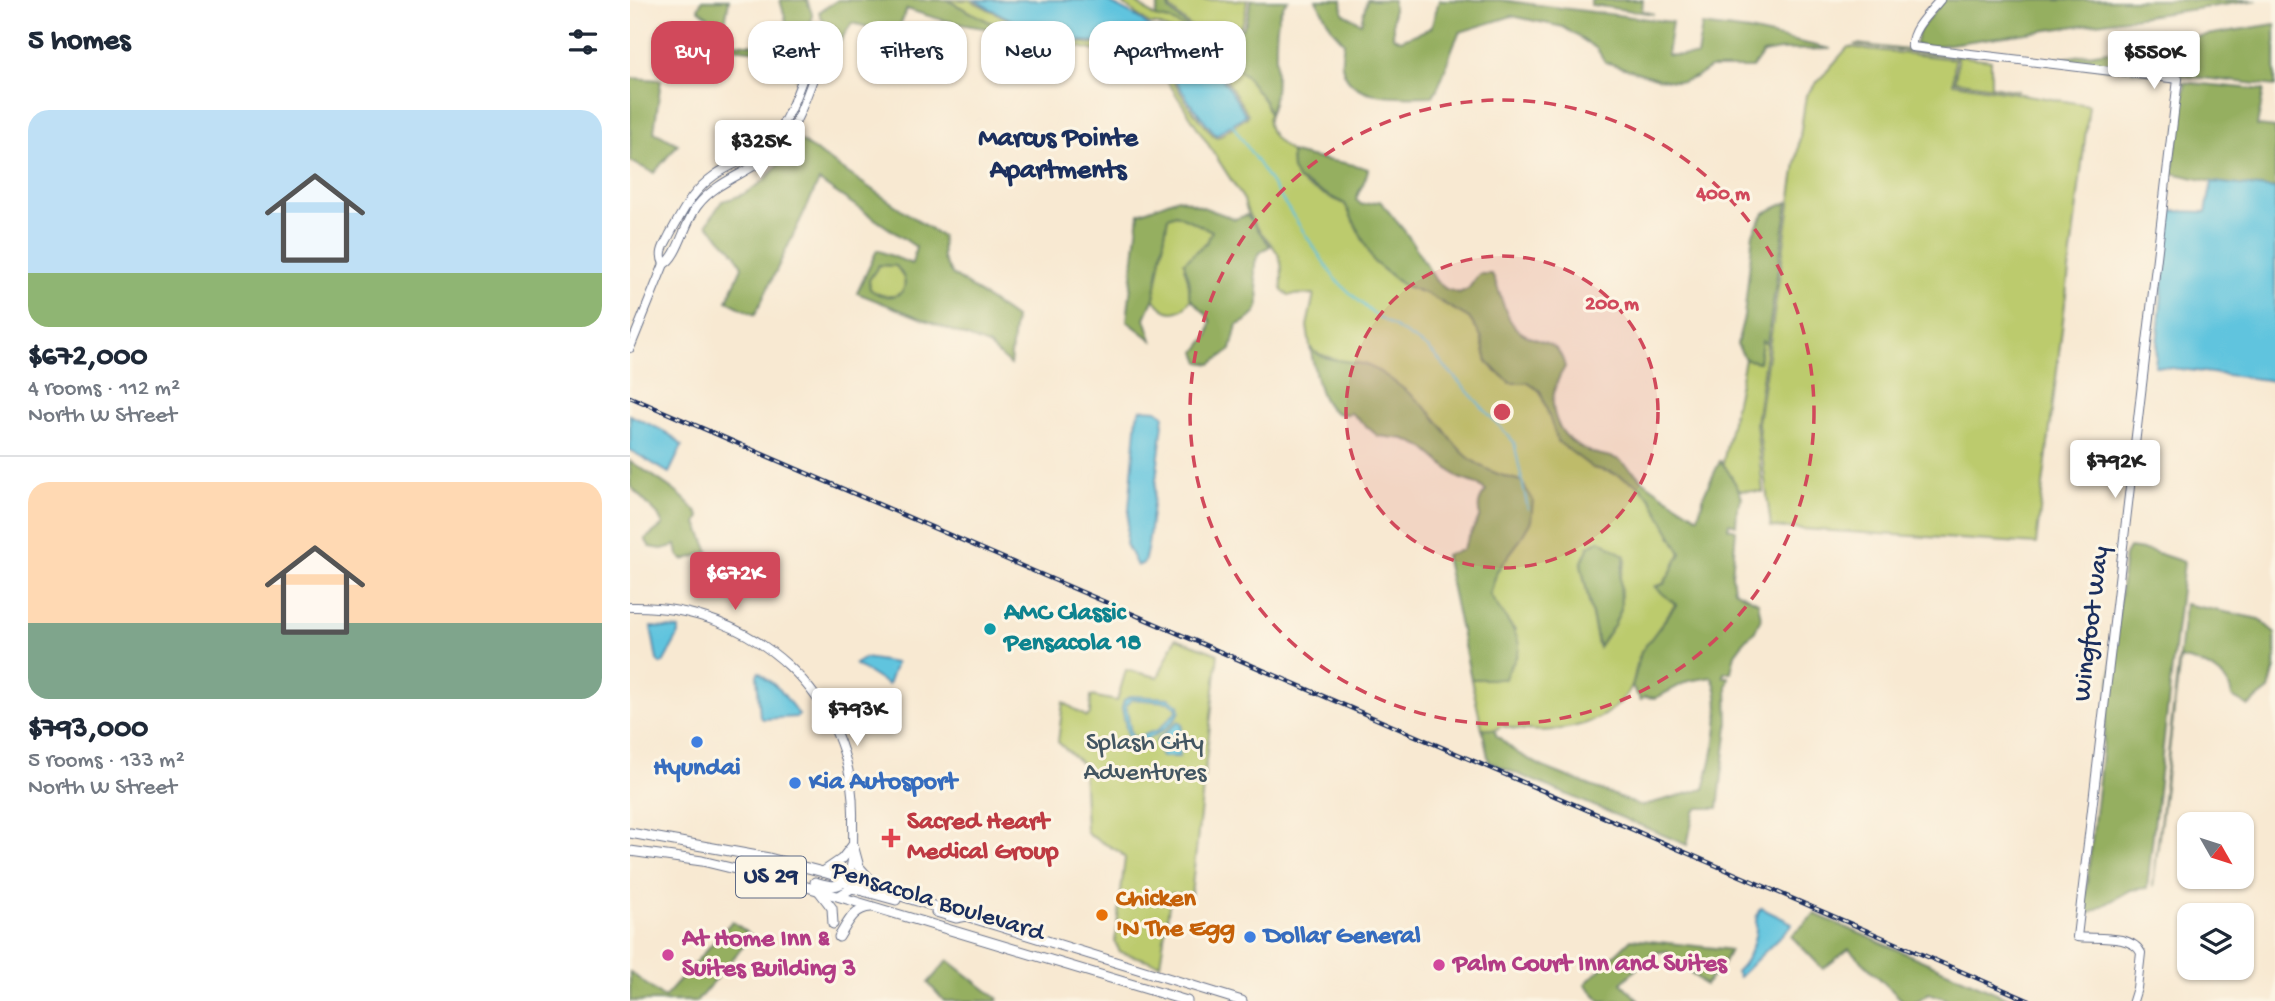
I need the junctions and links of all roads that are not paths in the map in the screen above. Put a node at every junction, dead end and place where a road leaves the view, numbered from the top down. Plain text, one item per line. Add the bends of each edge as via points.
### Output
1 (1940, 0) edge
2 (664, 264) junction
3 (630, 348) edge
4 (630, 607) edge
5 (630, 832) edge
6 (853, 844) junction
7 (705, 846) junction
8 (630, 851) edge
9 (702, 861) junction
10 (740, 870) junction
11 (823, 872) junction
12 (848, 879) junction
13 (877, 887) junction
14 (818, 890) junction
15 (839, 895) junction
16 (874, 907) junction
17 (970, 916) junction
18 (2079, 923) junction
19 (833, 924) dead end
20 (839, 937) dead end
21 (2094, 938) junction
22 (1187, 1001) edge
23 (1242, 1001) edge
24 (2133, 1001) edge

1 - 18 street, Wingfoot Way via 1915,32 1912,47 2178,79
2 - 2 street via 674,257 686,223 700,202 718,185 762,162 784,141 816,57 775,136 755,155 716,174 682,210 663,246
2 - 3 street
4 - 6 street via 676,609 721,622 763,644 799,676 831,720 843,752 853,799
5 - 7 main road, Pensacola Boulevard / US 29
6 - 11 main road
6 - 12 street
6 - 13 main road via 859,867
7 - 9 main road
7 - 11 main road, Pensacola Boulevard / US 29
8 - 9 main road, Pensacola Boulevard / US 29
9 - 10 main road, Pensacola Boulevard / US 29
10 - 12 main road via 760,868 834,887
10 - 14 main road, Pensacola Boulevard / US 29
11 - 12 main road, Pensacola Boulevard / US 29
12 - 13 main road, Pensacola Boulevard / US 29
12 - 15 street
13 - 17 main road, Pensacola Boulevard / US 29
14 - 15 main road, Pensacola Boulevard / US 29
14 - 19 main road via 832,908
15 - 16 main road, Pensacola Boulevard / US 29
15 - 17 main road via 861,888 956,918
16 - 20 main road via 853,914
16 - 22 main road, Pensacola Boulevard / US 29
17 - 23 main road, Pensacola Boulevard / US 29
18 - 21 street
18 - 21 street, Wingfoot Way via 2077,937
21 - 24 street via 2127,941 2141,953

